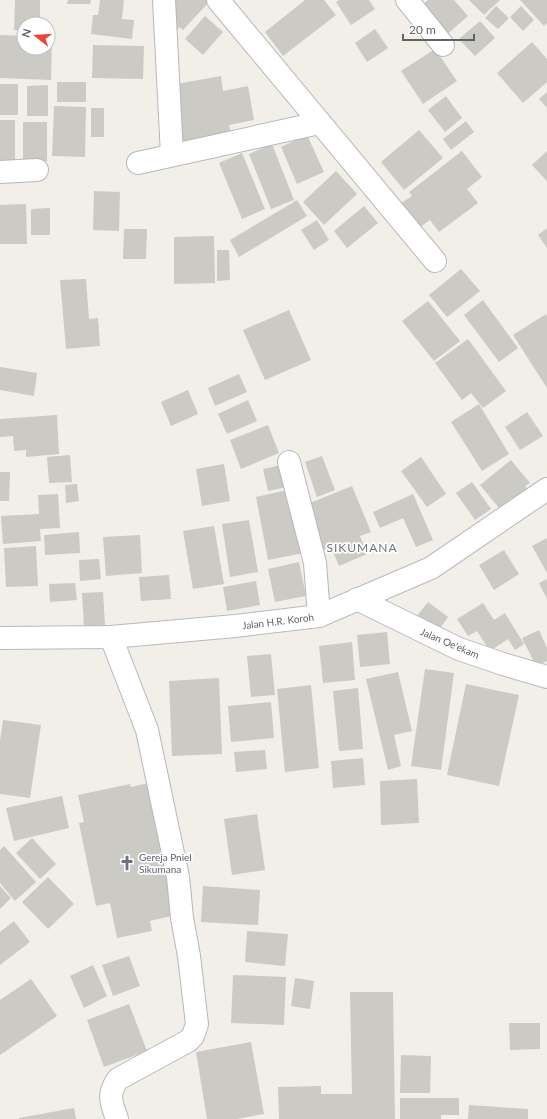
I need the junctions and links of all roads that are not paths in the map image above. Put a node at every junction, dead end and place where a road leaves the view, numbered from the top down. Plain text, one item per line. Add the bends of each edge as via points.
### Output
1 (164, 0) edge
2 (218, 0) edge
3 (407, 0) edge
4 (443, 45) dead end
5 (319, 123) junction
6 (172, 155) junction
7 (138, 163) dead end
8 (37, 170) dead end
9 (0, 172) edge
10 (435, 262) dead end
11 (289, 462) dead end
12 (547, 490) edge
13 (356, 599) junction
14 (319, 616) junction
15 (111, 637) junction
16 (0, 638) edge
17 (547, 677) edge
18 (117, 1119) edge

1 - 6 street
2 - 5 street
3 - 4 street
5 - 6 street
5 - 10 street
6 - 7 street
8 - 9 street
11 - 14 street via 315,563
12 - 13 street, Jalan H.R. Koroh via 430,568
13 - 14 street, Jalan H.R. Koroh
13 - 17 street, Jalan Oe'ekam via 459,649
14 - 15 street, Jalan H.R. Koroh
15 - 16 street, Jalan H.R. Koroh
15 - 18 street via 147,730 178,877 197,1024 193,1036 188,1041 118,1079 112,1087 110,1098

